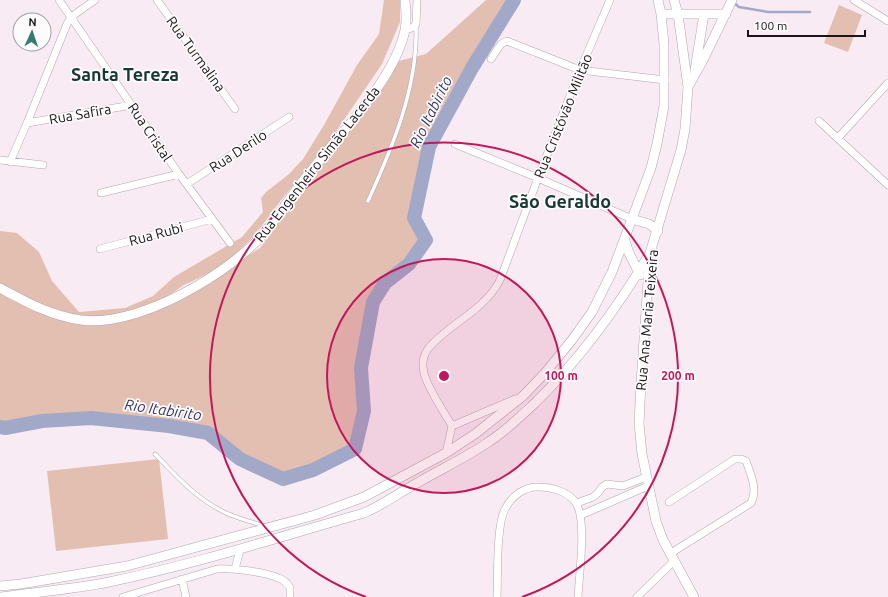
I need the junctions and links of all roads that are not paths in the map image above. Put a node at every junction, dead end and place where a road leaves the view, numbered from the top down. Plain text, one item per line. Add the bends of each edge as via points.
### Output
1 (59, 0) edge
2 (95, 0) edge
3 (157, 0) edge
4 (406, 0) edge
5 (417, 0) edge
6 (610, 0) edge
7 (658, 0) edge
8 (674, 0) edge
9 (732, 0) edge
10 (854, 0) edge
11 (727, 12) junction
12 (661, 14) junction
13 (678, 14) junction
14 (704, 14) junction
15 (71, 17) junction
16 (888, 21) edge
17 (416, 24) junction
18 (405, 30) junction
19 (491, 59) dead end
20 (580, 70) junction
21 (694, 76) junction
22 (664, 80) junction
23 (888, 83) edge
24 (688, 87) junction
25 (132, 105) junction
26 (235, 109) dead end
27 (289, 117) dead end
28 (819, 121) dead end
29 (27, 123) junction
30 (838, 138) junction
31 (455, 144) dead end
32 (0, 160) edge
33 (10, 162) junction
34 (43, 165) dead end
35 (179, 174) junction
36 (538, 178) junction
37 (187, 184) junction
38 (888, 185) edge
39 (101, 193) dead end
40 (368, 201) dead end
41 (212, 219) junction
42 (632, 219) junction
43 (658, 231) junction
44 (625, 240) junction
45 (230, 243) dead end
46 (100, 249) dead end
47 (650, 253) junction
48 (639, 271) junction
49 (0, 288) edge
50 (647, 300) junction
51 (523, 396) junction
52 (452, 426) junction
53 (446, 453) junction
54 (155, 454) dead end
55 (647, 482) junction
56 (669, 502) dead end
57 (576, 503) junction
58 (581, 515) junction
59 (269, 528) junction
60 (240, 550) junction
61 (673, 557) junction
62 (235, 569) junction
63 (182, 580) junction
64 (0, 586) edge
65 (1, 597) edge
66 (125, 597) edge
67 (186, 597) edge
68 (290, 597) edge
69 (497, 597) edge
70 (578, 597) edge
71 (637, 597) edge
72 (694, 597) edge

1 - 15 street, Rua Cristal
2 - 15 street
3 - 26 street, Rua Turmalina
4 - 18 street, Rua Engenheiro Simão Lacerda
5 - 17 street
6 - 20 street, Rua Cristóvão Militão
7 - 12 street
8 - 13 street
9 - 11 street, Rua Ana Maria Teixeira
10 - 16 street
11 - 14 street
11 - 21 street, Rua Ana Maria Teixeira
12 - 13 street
12 - 22 street
13 - 14 street
13 - 24 street
14 - 21 street
15 - 25 street, Rua Cristal
15 - 29 street via 62,32
17 - 18 street
17 - 40 lane via 415,59 400,123
18 - 49 street, Rua Engenheiro Simão Lacerda via 383,79 353,122 302,181 267,230 247,251 191,289 160,305 129,316 83,320 54,314
19 - 20 street via 501,44 507,41
20 - 22 street
20 - 36 street, Rua Cristóvão Militão
21 - 24 street, Rua Ana Maria Teixeira
22 - 42 street via 664,106 657,144
23 - 30 street
24 - 43 street, Rua Ana Maria Teixeira via 681,150
25 - 29 street, Rua Safira
25 - 35 street, Rua Cristal
27 - 37 street, Rua Derilo
28 - 30 street
29 - 33 street
30 - 38 street
31 - 36 street
32 - 33 street
33 - 34 street
35 - 37 street, Rua Cristal
35 - 39 street
36 - 42 street
36 - 52 street, Rua Cristóvão Militão via 497,286 484,301 431,345 424,356 426,380
37 - 41 street, Rua Cristal
41 - 45 street, Rua Cristal
41 - 46 street, Rua Rubi
42 - 43 street via 649,224
42 - 44 street
43 - 47 street, Rua Ana Maria Teixeira
44 - 48 street
44 - 51 street via 592,312 545,373
47 - 48 street
47 - 50 street, Rua Ana Maria Teixeira
48 - 50 street
48 - 60 street via 592,340 560,378 519,418 490,441 377,508
50 - 55 street, Rua Ana Maria Teixeira via 639,423
51 - 52 street
51 - 53 street
52 - 53 street
53 - 59 street via 364,497
54 - 59 lane via 203,500 221,511
55 - 57 street via 623,486 607,484 593,497
55 - 58 street
55 - 61 street, Rua Ana Maria Teixeira via 657,526
56 - 61 street via 735,459 741,458 746,461 753,478 754,497 751,504
57 - 58 street
57 - 69 street via 560,491 537,486 524,490 513,498 500,522
58 - 70 street
59 - 64 street via 127,566
60 - 62 street
60 - 65 street via 109,582
61 - 71 street
61 - 72 street, Rua Ana Maria Teixeira
62 - 63 street via 218,569
62 - 68 street via 282,580 290,588
63 - 66 street
63 - 67 street

